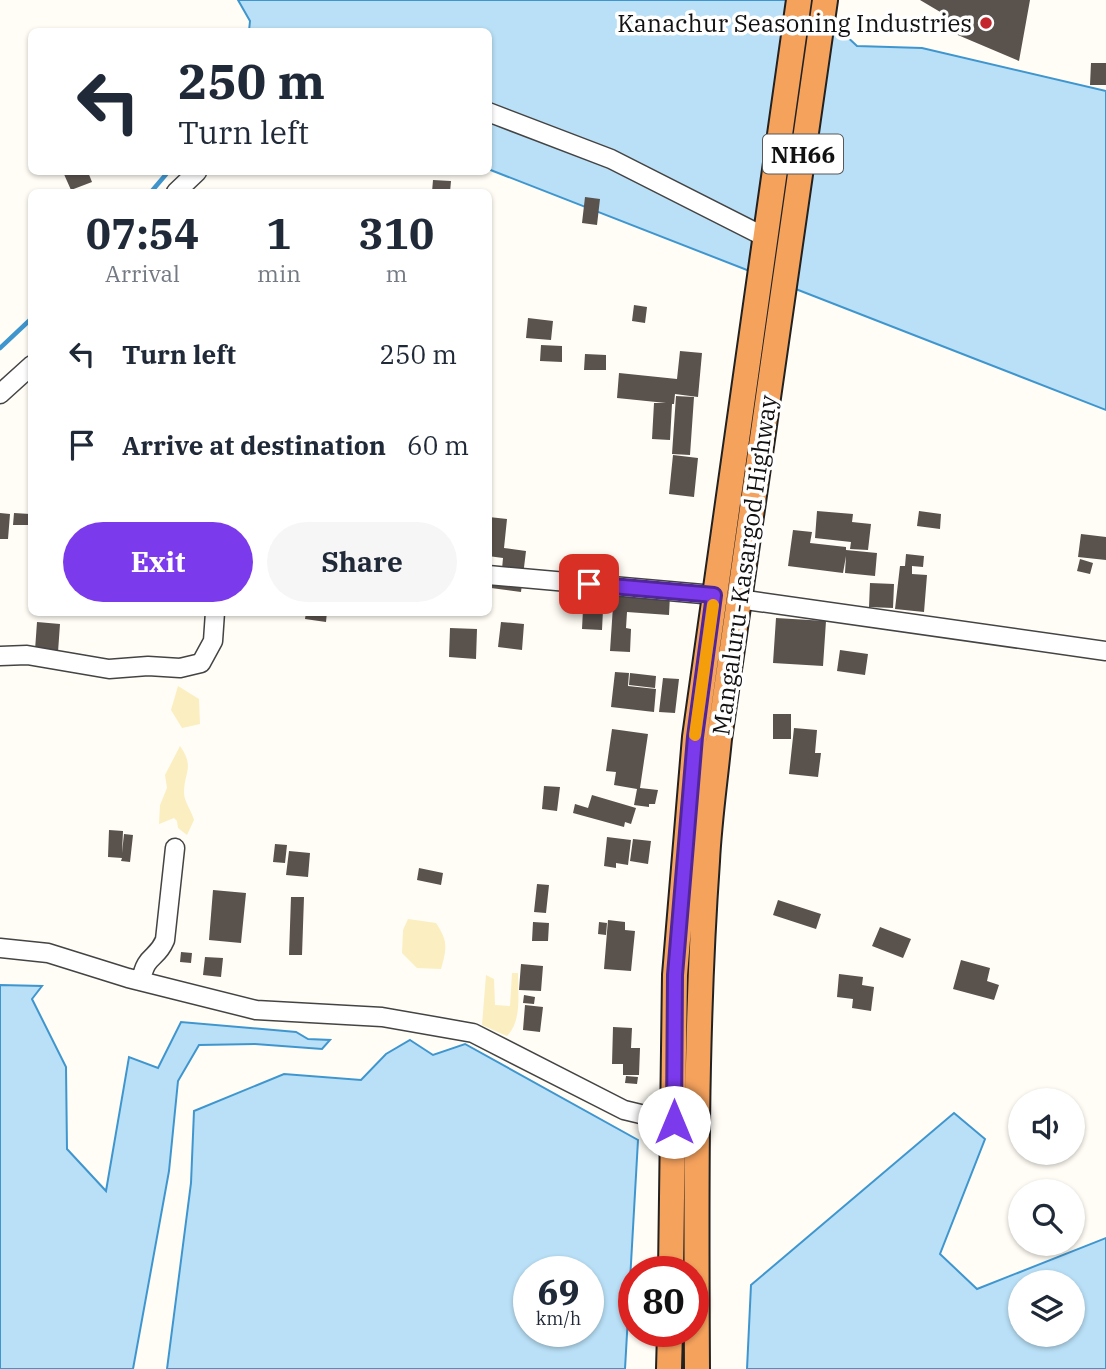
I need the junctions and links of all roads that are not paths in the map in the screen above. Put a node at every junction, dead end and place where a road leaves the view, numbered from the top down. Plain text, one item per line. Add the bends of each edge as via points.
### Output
1 (799, 0) edge
2 (825, 0) edge
3 (492, 114) edge
4 (194, 175) edge
5 (179, 189) edge
6 (765, 237) junction
7 (28, 369) edge
8 (0, 394) edge
9 (492, 575) edge
10 (714, 595) junction
11 (739, 599) junction
12 (215, 616) edge
13 (1106, 651) edge
14 (0, 656) edge
15 (175, 848) dead end
16 (0, 948) edge
17 (141, 981) junction
18 (674, 1122) junction
19 (684, 1221) junction
20 (675, 1256) edge
21 (670, 1347) edge
22 (670, 1369) edge
23 (696, 1369) edge

1 - 6 highway, NH66
2 - 11 highway, Mangaluru-Kasargod Highway / NH66
3 - 6 street via 611,159
4 - 5 street
6 - 10 highway, NH66
7 - 8 street
9 - 10 street
10 - 18 highway, NH66 via 695,737 675,975
11 - 13 street
11 - 19 highway, Mangaluru-Kasargod Highway / NH66 via 707,858
12 - 14 street via 212,641 201,663 180,668 109,670 27,655
15 - 17 street via 165,940 146,960
16 - 17 street via 47,953
17 - 18 street via 256,1010 383,1017 473,1033 624,1110
18 - 19 highway, NH66
19 - 20 highway, NH66
19 - 23 highway, Mangaluru-Kasargod Highway / NH66
21 - 22 highway

